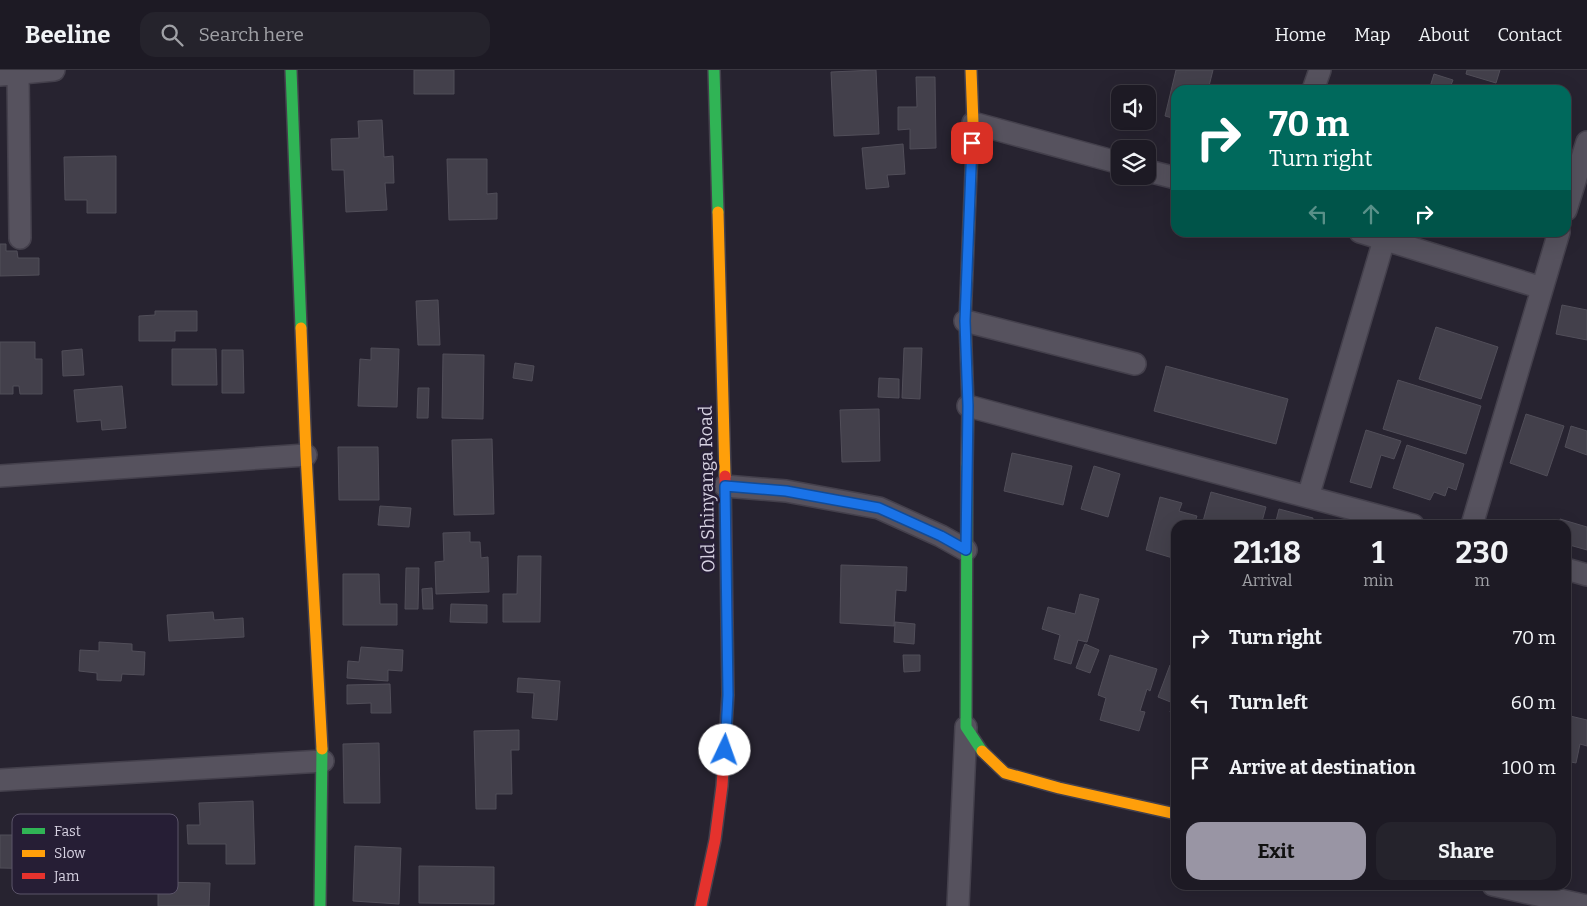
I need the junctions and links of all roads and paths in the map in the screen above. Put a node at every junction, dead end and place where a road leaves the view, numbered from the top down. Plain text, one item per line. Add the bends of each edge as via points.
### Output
1 (54, 70) edge
2 (291, 70) edge
3 (714, 70) edge
4 (971, 70) edge
5 (1320, 70) edge
6 (9, 75) edge
7 (1315, 85) edge
8 (973, 123) junction
9 (1587, 142) edge
10 (1111, 161) edge
11 (1156, 173) edge
12 (1171, 177) edge
13 (1571, 194) edge
14 (1375, 237) edge
15 (1557, 237) edge
16 (20, 238) dead end
17 (1384, 240) junction
18 (1542, 288) junction
19 (965, 321) junction
20 (1135, 364) dead end
21 (968, 406) junction
22 (306, 455) junction
23 (0, 476) edge
24 (725, 486) junction
25 (1308, 497) junction
26 (1394, 520) edge
27 (1473, 520) edge
28 (966, 550) junction
29 (1571, 570) edge
30 (1587, 575) edge
31 (966, 727) junction
32 (323, 761) junction
33 (0, 780) edge
34 (1171, 813) edge
35 (1515, 890) edge
36 (320, 906) edge
37 (701, 906) edge
38 (958, 906) edge
39 (1587, 906) edge

1 - 6 street
2 - 22 street
3 - 24 street, Old Shinyanga Road
4 - 8 street
5 - 7 street
6 - 16 street
8 - 10 street
8 - 19 street
9 - 13 street
11 - 12 street
14 - 17 street
15 - 18 street
17 - 18 street
17 - 25 street
18 - 27 street
19 - 20 street
19 - 21 street
21 - 25 street
21 - 28 street
22 - 23 street
22 - 32 street
24 - 28 street via 786,491 879,508
24 - 37 street, Old Shinyanga Road via 728,695 722,786
25 - 26 street
28 - 31 street
29 - 30 street
31 - 34 street via 980,749 1005,773
31 - 38 street
32 - 33 street
32 - 36 street
35 - 39 street

